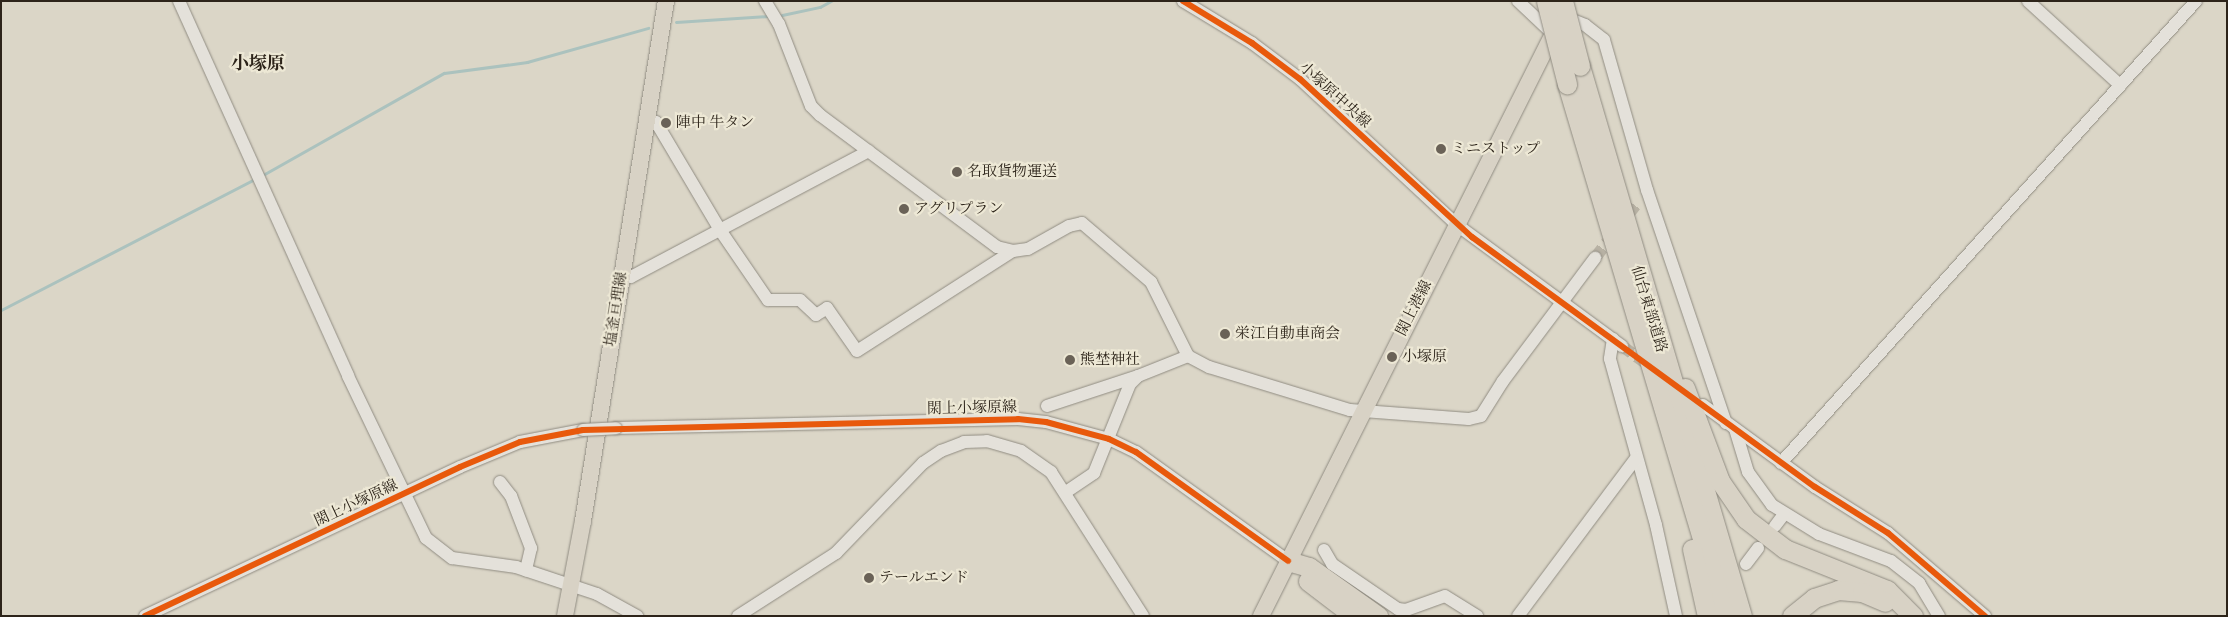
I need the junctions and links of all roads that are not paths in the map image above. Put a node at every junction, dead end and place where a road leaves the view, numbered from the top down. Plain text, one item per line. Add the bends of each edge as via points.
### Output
1 (179, 1) edge
2 (666, 1) edge
3 (766, 1) edge
4 (1183, 1) edge
5 (1518, 1) edge
6 (1546, 1) edge
7 (2028, 1) edge
8 (2196, 1) edge
9 (1565, 6) edge
10 (1553, 34) junction
11 (2120, 85) junction
12 (646, 121) junction
13 (869, 151) junction
14 (1647, 190) junction
15 (1638, 202) tunnel mouth
16 (1456, 225) junction
17 (1625, 228) junction
18 (720, 230) junction
19 (1013, 251) junction
20 (1595, 258) tunnel mouth
21 (1619, 266) junction
22 (621, 275) junction
23 (1561, 302) junction
24 (1188, 356) junction
25 (1138, 376) junction
26 (1703, 405) dead end
27 (1047, 406) dead end
28 (1363, 409) junction
29 (1730, 426) junction
30 (1109, 438) junction
31 (1636, 458) junction
32 (1781, 462) junction
33 (500, 482) dead end
34 (1066, 492) junction
35 (404, 494) junction
36 (1784, 514) junction
37 (1775, 526) dead end
38 (1758, 548) dead end
39 (1324, 550) dead end
40 (1288, 561) junction
41 (1746, 564) dead end
42 (526, 570) junction
43 (572, 585) junction
44 (145, 616) edge
45 (565, 616) edge
46 (637, 616) edge
47 (738, 616) edge
48 (1143, 616) edge
49 (1261, 616) edge
50 (1354, 616) edge
51 (1378, 616) edge
52 (1477, 616) edge
53 (1518, 616) edge
54 (1676, 616) edge
55 (1707, 616) edge
56 (1725, 616) edge
57 (1742, 616) edge
58 (1792, 616) edge
59 (1900, 616) edge
60 (1914, 616) edge
61 (1939, 616) edge
62 (1985, 616) edge

1 - 35 street
2 - 12 main road, 塩釜亘理線
3 - 13 street via 779,24 811,106
4 - 16 street, 小塚原中央線 via 1252,43 1300,79
5 - 10 street
6 - 21 highway, 仙台東部道路, bridge
7 - 11 street
8 - 11 street
9 - 10 main road, 閖上港線
9 - 14 street via 1604,40
9 - 17 highway, 仙台東部道路, bridge
10 - 16 main road, 閖上港線
11 - 32 street
12 - 18 street via 656,122
12 - 22 main road, 塩釜亘理線
13 - 18 street
13 - 19 street via 997,247
14 - 15 street
14 - 29 street
16 - 23 street, 小塚原中央線
16 - 28 main road, 閖上港線
17 - 57 highway, 仙台東部道路
17 - 60 highway via 1712,464 1732,502 1771,541 1800,556 1876,584 1898,598
18 - 19 street via 768,300 800,300 816,315 827,308 857,351
18 - 22 street via 631,277
19 - 24 street via 1028,249 1069,226 1082,223 1151,282
20 - 23 street
21 - 55 highway
21 - 56 highway, 仙台東部道路
22 - 43 main road, 塩釜亘理線
23 - 28 street via 1481,416 1469,419
23 - 31 street, 小塚原中央線 via 1617,342 1610,359
24 - 25 street
24 - 28 street via 1209,367 1315,400 1350,410
25 - 27 street
25 - 30 street via 1130,384
26 - 29 street
28 - 40 main road, 閖上港線
29 - 32 street
29 - 36 street via 1748,472 1772,505
30 - 34 street via 1094,473
30 - 35 street, 閖上小塚原線, bridge via 1076,428 1018,419 583,430 520,442
30 - 40 street, 閖上小塚原線 via 1162,468
31 - 53 street
31 - 54 street via 1656,525
32 - 62 street via 1888,533
33 - 42 street via 511,496 531,548
34 - 47 street via 1039,462 1003,444 964,442 923,463 836,553
34 - 48 street
35 - 42 street via 426,538 438,550 468,562
35 - 44 street, 閖上小塚原線
36 - 37 street
36 - 61 street via 1819,534 1891,561 1919,583
38 - 41 street
39 - 52 street via 1332,564 1398,609 1406,610 1445,596
40 - 49 main road, 閖上港線
40 - 50 highway
40 - 51 highway via 1309,567
42 - 43 street
43 - 45 main road, 塩釜亘理線
43 - 46 street via 616,602
58 - 59 highway via 1814,598 1851,590 1882,600

